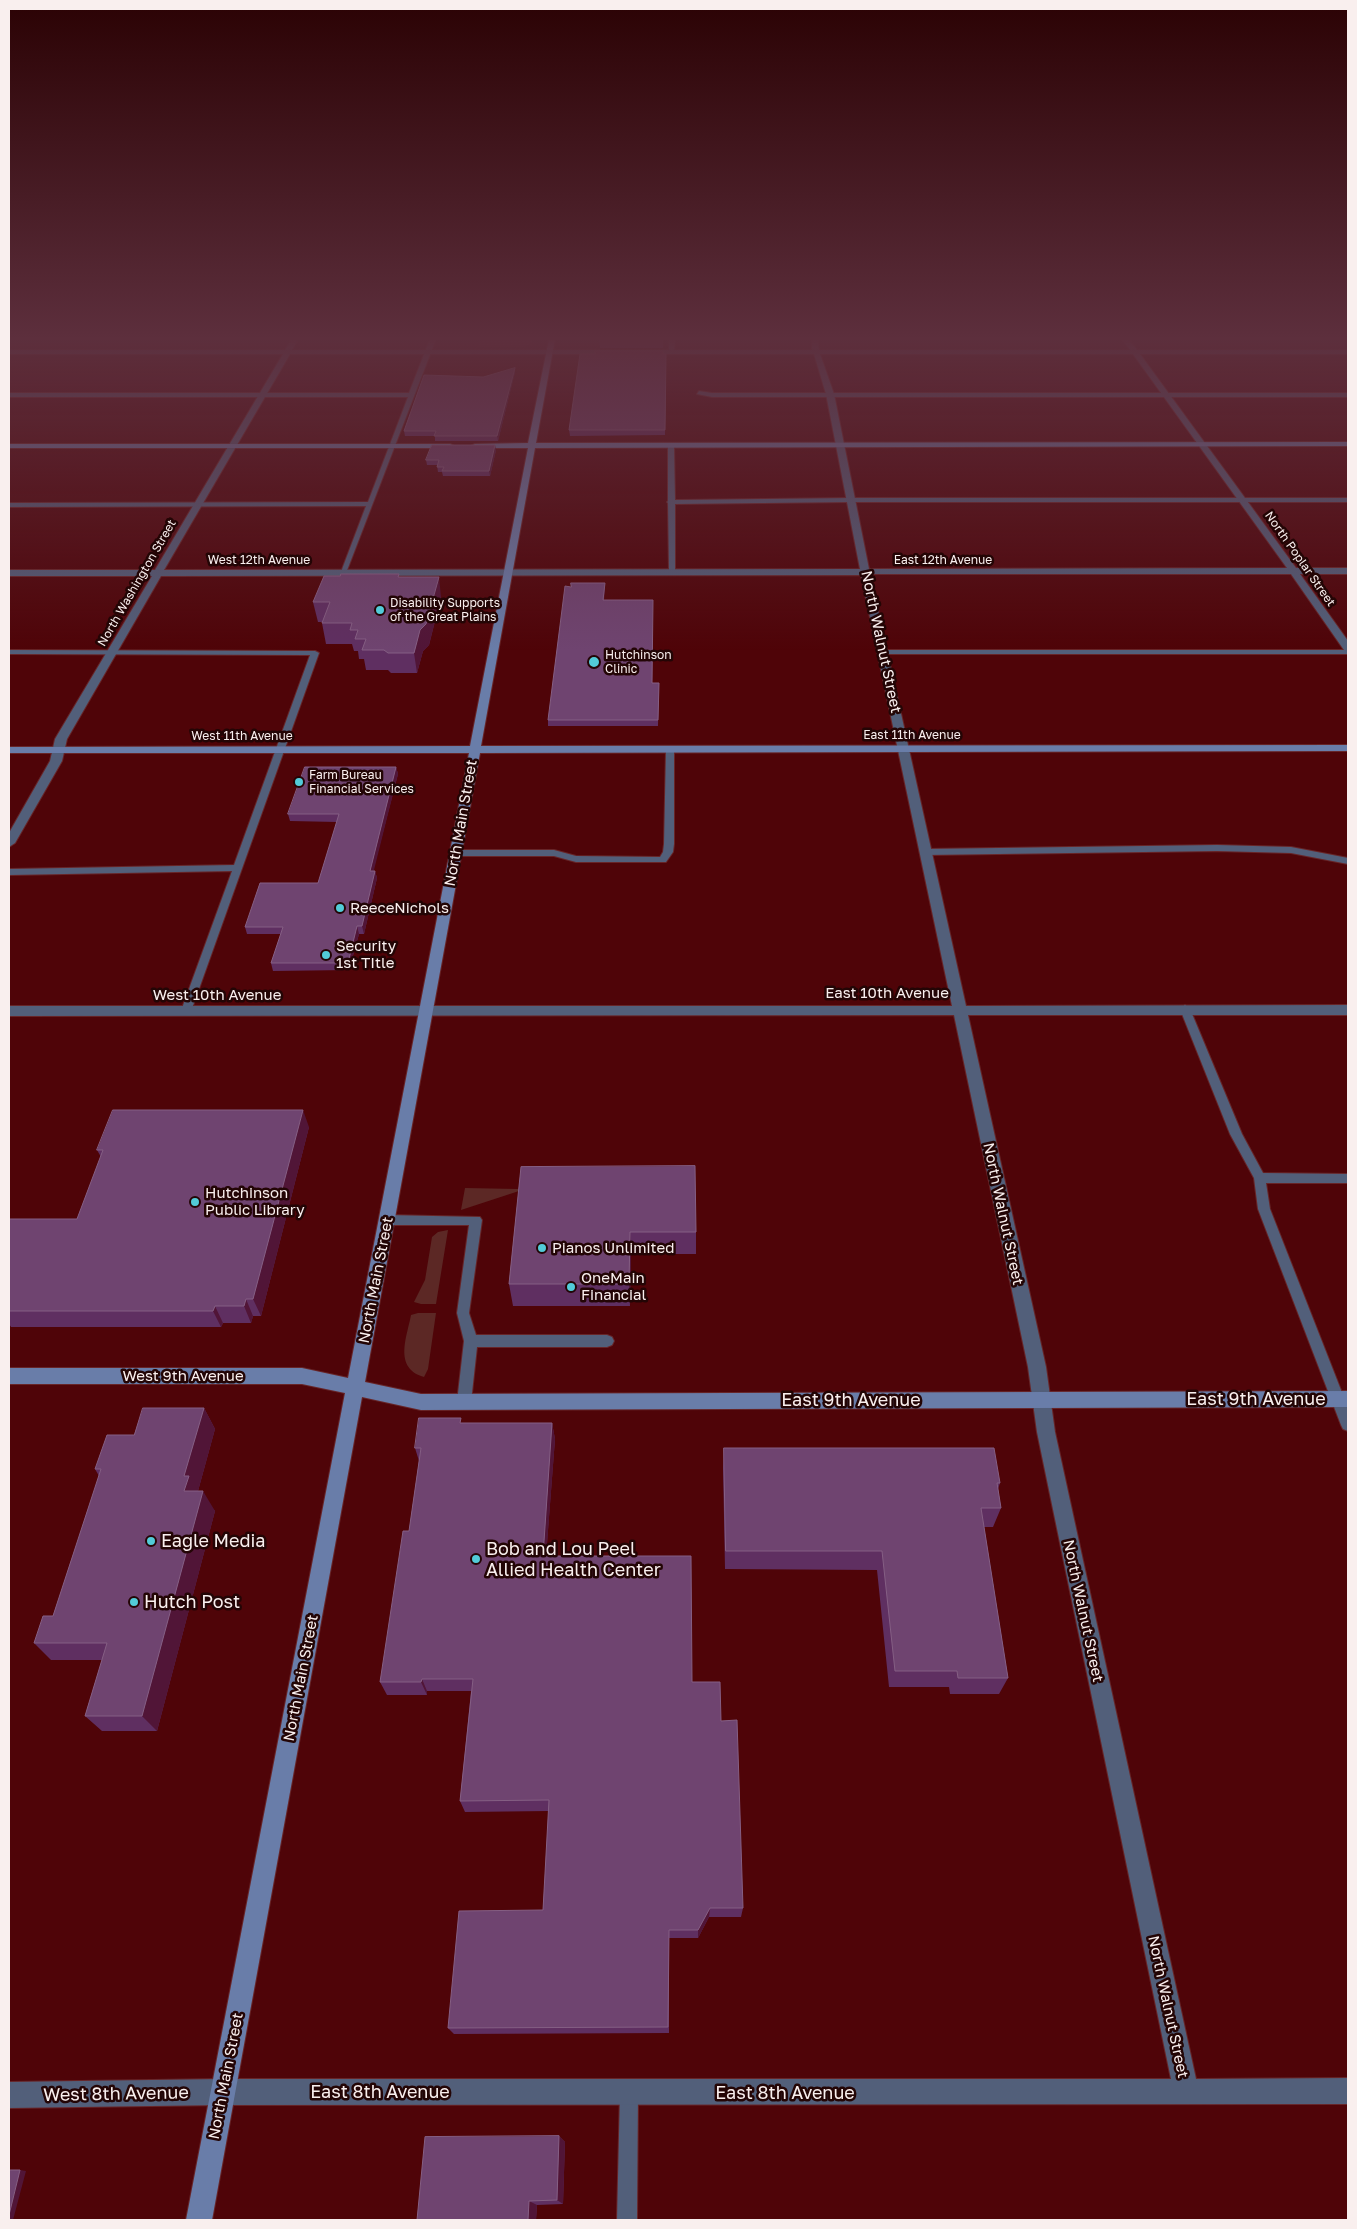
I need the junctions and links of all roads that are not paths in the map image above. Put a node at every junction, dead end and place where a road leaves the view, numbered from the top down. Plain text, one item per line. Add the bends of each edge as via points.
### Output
1 (234, 443) edge
2 (394, 443) edge
3 (534, 443) edge
4 (1203, 444) junction
5 (1348, 444) edge
6 (840, 445) junction
7 (9, 446) edge
8 (232, 446) junction
9 (393, 446) junction
10 (460, 446) edge
11 (470, 446) edge
12 (533, 446) junction
13 (671, 446) junction
14 (850, 500) junction
15 (1242, 500) junction
16 (1348, 500) edge
17 (670, 502) junction
18 (371, 504) junction
19 (9, 505) edge
20 (198, 505) junction
21 (672, 571) junction
22 (1348, 571) edge
23 (158, 572) junction
24 (344, 572) junction
25 (508, 572) junction
26 (865, 572) junction
27 (1293, 572) junction
28 (9, 573) edge
29 (1348, 650) edge
30 (9, 652) edge
31 (883, 652) junction
32 (111, 653) junction
33 (1348, 748) edge
34 (475, 749) junction
35 (670, 749) junction
36 (904, 749) junction
37 (9, 750) edge
38 (59, 750) junction
39 (279, 750) junction
40 (9, 843) edge
41 (925, 852) junction
42 (456, 853) junction
43 (1348, 861) edge
44 (237, 868) junction
45 (9, 872) edge
46 (958, 1009) junction
47 (426, 1010) junction
48 (1185, 1010) junction
49 (1348, 1010) edge
50 (9, 1011) edge
51 (186, 1011) junction
52 (1260, 1178) junction
53 (1348, 1178) edge
54 (387, 1220) junction
55 (471, 1341) junction
56 (606, 1341) dead end
57 (9, 1376) edge
58 (355, 1388) junction
59 (1040, 1399) junction
60 (1343, 1399) edge
61 (464, 1402) junction
62 (1348, 1425) edge
63 (1186, 2091) junction
64 (1348, 2091) edge
65 (222, 2092) junction
66 (629, 2092) junction
67 (9, 2095) edge
68 (198, 2220) edge
69 (627, 2220) edge

1 - 8 street, North Washington Street
2 - 9 lane
3 - 12 street, North Main Street
4 - 5 street
4 - 6 street
4 - 15 street, North Poplar Street
6 - 13 street
6 - 14 street, North Walnut Street
7 - 8 street
8 - 9 street
8 - 20 street, North Washington Street
9 - 10 street
9 - 18 lane
11 - 12 street
12 - 13 street
12 - 25 street, North Main Street
13 - 17 lane
14 - 15 lane
14 - 17 lane
14 - 26 street, North Walnut Street
15 - 16 lane
15 - 27 street, North Poplar Street
17 - 21 lane
18 - 20 lane
18 - 24 lane
19 - 20 lane
20 - 23 street, North Washington Street
21 - 25 street, East 12th Avenue
21 - 26 street, East 12th Avenue
22 - 27 street, East 12th Avenue
23 - 24 street, West 12th Avenue
23 - 28 street, West 12th Avenue
23 - 32 street, North Washington Street
24 - 25 street, West 12th Avenue
25 - 34 street, North Main Street
26 - 27 street, East 12th Avenue
26 - 31 street, North Walnut Street
27 - 29 street, North Poplar Street
29 - 31 lane
30 - 32 lane
31 - 36 street, North Walnut Street
32 - 38 street, North Washington Street via 62,739
32 - 39 lane via 315,653
33 - 36 street, East 11th Avenue
34 - 35 street, East 11th Avenue
34 - 39 street, West 11th Avenue
34 - 42 street, North Main Street
35 - 36 street, East 11th Avenue
35 - 42 lane via 669,844 663,860 576,859 554,853
36 - 41 street, North Walnut Street
37 - 38 street, West 11th Avenue
38 - 39 street, West 11th Avenue
38 - 40 street, North Washington Street
39 - 44 lane
41 - 43 lane via 1216,848 1290,850
41 - 46 street, North Walnut Street
42 - 47 street, North Main Street
44 - 45 lane
44 - 51 lane
46 - 47 street, East 10th Avenue
46 - 48 street, East 10th Avenue
46 - 59 street, North Walnut Street via 1034,1357
47 - 51 street, West 10th Avenue
47 - 54 street, North Main Street
48 - 49 street, East 10th Avenue
48 - 52 lane via 1236,1134
50 - 51 street, West 10th Avenue
52 - 53 lane
52 - 60 lane via 1264,1209
54 - 55 lane via 476,1220 463,1313
54 - 58 street, North Main Street
55 - 56 lane
55 - 61 lane
57 - 58 street, West 9th Avenue via 302,1376
58 - 61 street, East 9th Avenue via 421,1402
58 - 65 street, North Main Street
59 - 60 street, East 9th Avenue
59 - 61 street, East 9th Avenue
59 - 63 street, North Walnut Street
60 - 62 lane
63 - 64 street, East 8th Avenue
63 - 66 street, East 8th Avenue
65 - 66 street, East 8th Avenue
65 - 67 street, West 8th Avenue
65 - 68 street, North Main Street
66 - 69 lane

